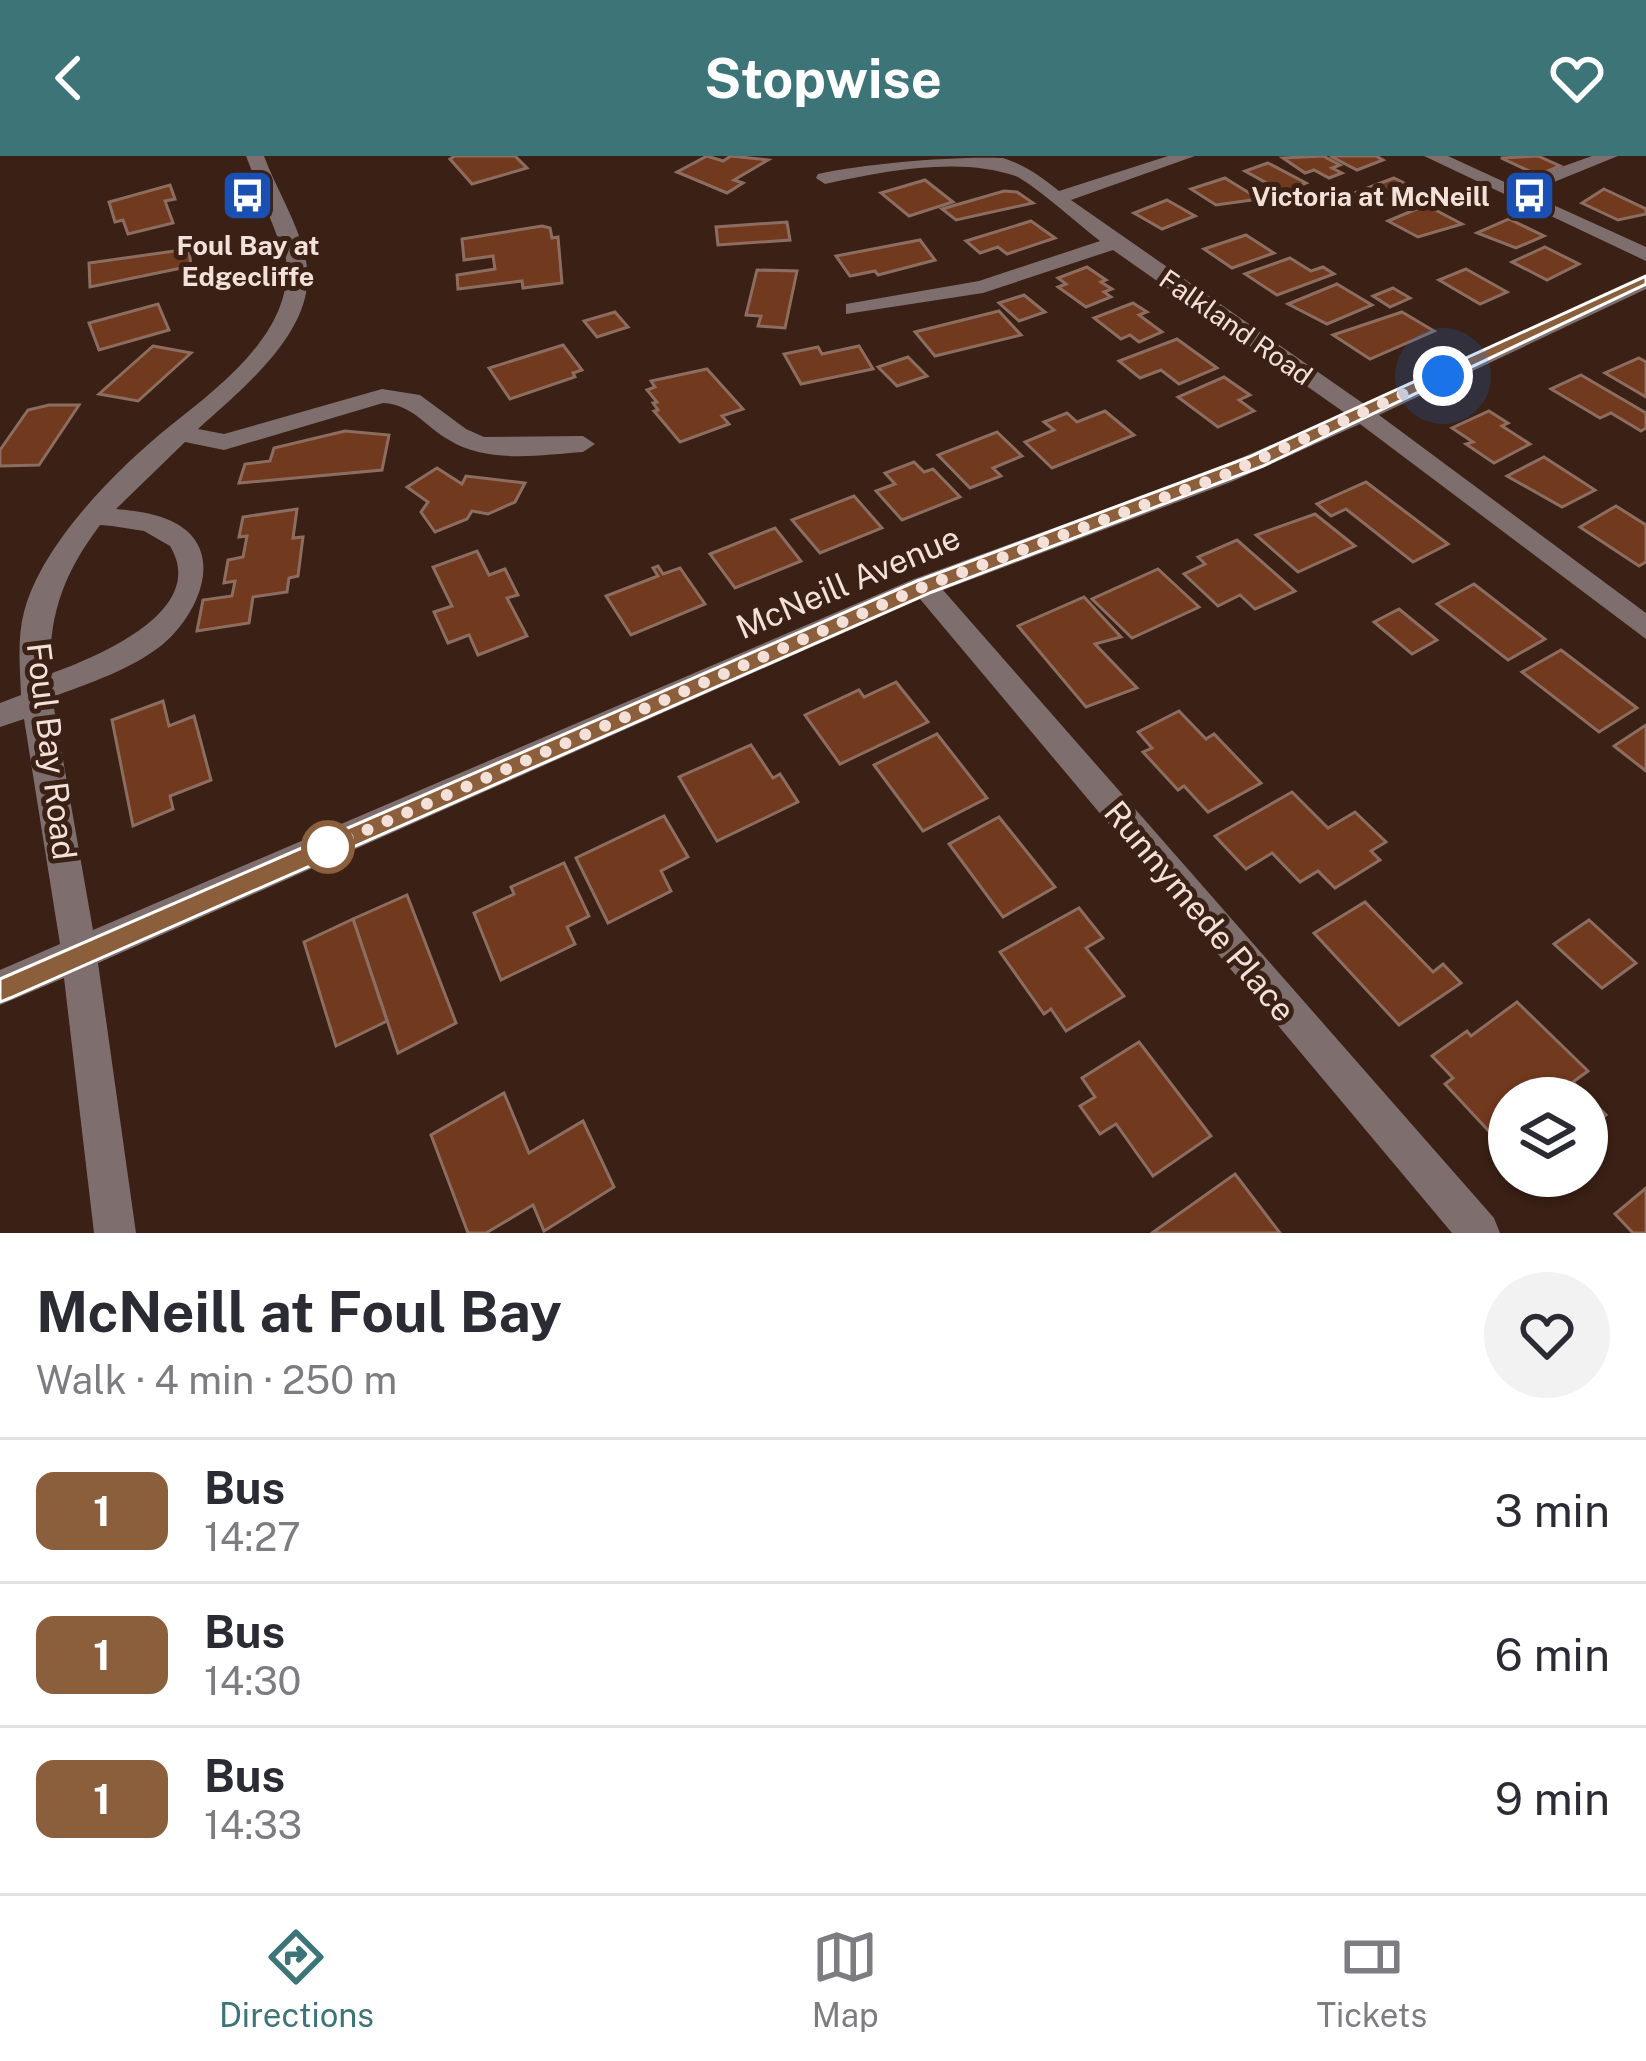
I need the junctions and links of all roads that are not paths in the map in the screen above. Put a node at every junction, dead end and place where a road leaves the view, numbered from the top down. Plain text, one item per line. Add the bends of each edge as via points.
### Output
1 (255, 156) edge
2 (932, 156) edge
3 (1186, 156) edge
4 (1432, 156) edge
5 (1609, 156) edge
6 (825, 178) dead end
7 (1511, 192) junction
8 (1060, 197) junction
9 (1115, 243) junction
10 (1646, 256) edge
11 (1646, 280) edge
12 (854, 309) dead end
13 (1362, 414) junction
14 (176, 432) junction
15 (583, 443) dead end
16 (94, 516) junction
17 (925, 586) junction
18 (1646, 628) edge
19 (38, 695) junction
20 (0, 715) edge
21 (80, 956) junction
22 (0, 988) edge
23 (116, 1233) edge
24 (1480, 1233) edge

1 - 14 street, Foul Bay Road via 288,233 297,292 254,365
2 - 6 street, Falkland Road
2 - 8 street, Falkland Road via 988,158
3 - 8 street
4 - 7 street
5 - 7 street
7 - 10 street
8 - 9 street, Falkland Road
9 - 12 street via 983,287
9 - 13 street, Falkland Road
11 - 13 street, McNeill Avenue
13 - 17 street, McNeill Avenue via 1222,476
13 - 18 street, Falkland Road
14 - 15 street via 224,442 399,395 472,442
14 - 16 street, Foul Bay Road
16 - 19 street, Foul Bay Road via 41,596
16 - 19 street via 154,523 182,541 193,571 158,633
17 - 21 street, McNeill Avenue
17 - 24 street, Runnymede Place
19 - 20 street
19 - 21 street, Foul Bay Road
21 - 22 street, McNeill Avenue
21 - 23 street, Foul Bay Road

